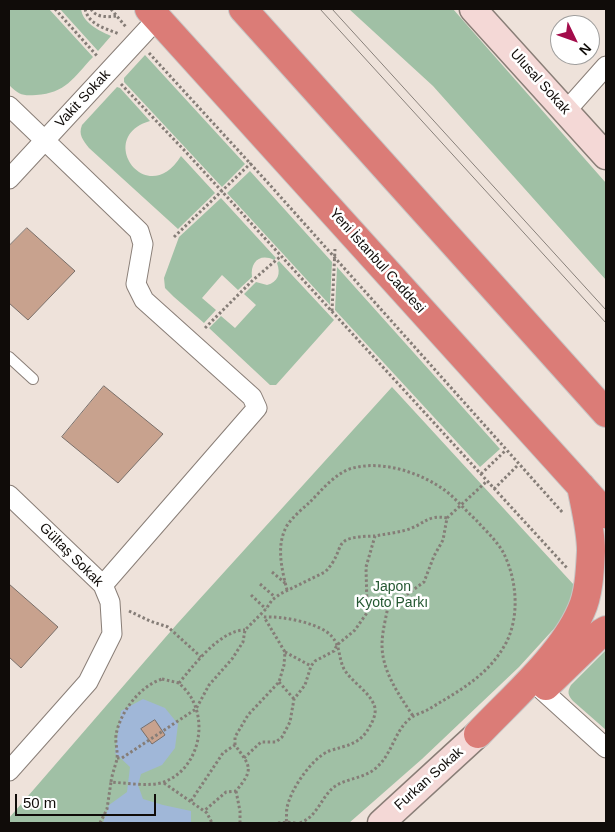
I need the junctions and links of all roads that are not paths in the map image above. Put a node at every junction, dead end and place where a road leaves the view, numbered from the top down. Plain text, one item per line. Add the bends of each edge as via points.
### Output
1 (242, 9) edge
2 (473, 9) edge
3 (153, 14) edge
4 (606, 66) edge
5 (9, 106) edge
6 (566, 111) junction
7 (44, 141) junction
8 (606, 156) edge
9 (9, 179) edge
10 (9, 357) edge
11 (33, 379) dead end
12 (606, 412) edge
13 (581, 486) junction
14 (9, 495) edge
15 (606, 514) edge
16 (106, 593) junction
17 (606, 630) edge
18 (542, 690) junction
19 (478, 734) junction
20 (606, 748) edge
21 (9, 771) edge
22 (381, 823) edge

1 - 12 highway
2 - 6 street, Ulusal Sokak
3 - 7 street, Vakit Sokak via 136,42
3 - 13 highway, Yeni İstanbul Caddesi
4 - 6 street
5 - 7 street
6 - 8 street, Ulusal Sokak
7 - 9 street, Vakit Sokak
7 - 16 street via 139,231 143,244 136,284 144,300 252,398 257,408
10 - 11 lane
13 - 15 highway, Yeni İstanbul Caddesi
13 - 19 highway via 590,544 589,577 582,609 569,635
14 - 16 street, Gültaş Sokak
16 - 21 street, Gültaş Sokak via 112,634 88,682
17 - 18 highway
18 - 19 highway
18 - 20 street
19 - 22 street, Furkan Sokak

